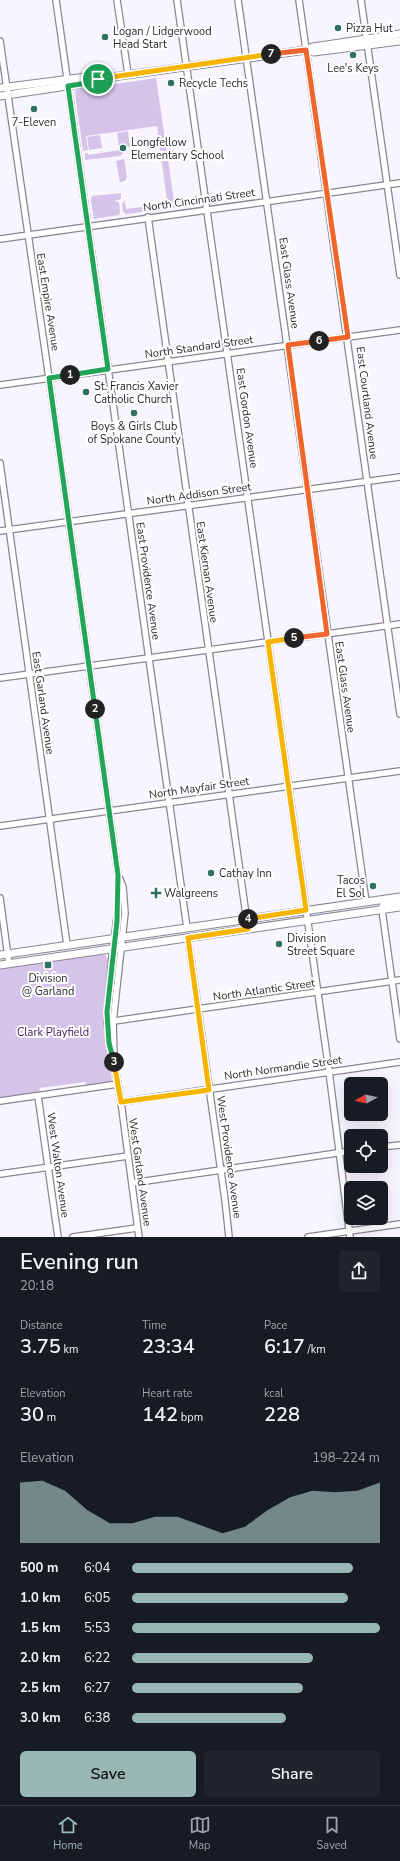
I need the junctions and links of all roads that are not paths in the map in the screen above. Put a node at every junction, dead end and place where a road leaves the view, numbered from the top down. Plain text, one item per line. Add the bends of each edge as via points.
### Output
1 (56, 0) edge
2 (117, 0) edge
3 (178, 0) edge
4 (238, 0) edge
5 (299, 0) edge
6 (361, 0) edge
7 (400, 34) edge
8 (0, 41) edge
9 (400, 41) edge
10 (367, 42) junction
11 (306, 50) junction
12 (247, 58) junction
13 (187, 66) junction
14 (128, 74) junction
15 (67, 83) junction
16 (4, 92) edge
17 (400, 183) edge
18 (387, 184) junction
19 (327, 193) junction
20 (268, 201) junction
21 (207, 209) junction
22 (148, 217) junction
23 (88, 226) junction
24 (28, 235) junction
25 (0, 239) edge
26 (400, 275) edge
27 (400, 330) edge
28 (348, 337) junction
29 (288, 345) junction
30 (228, 353) junction
31 (169, 361) junction
32 (108, 369) junction
33 (49, 378) junction
34 (0, 385) edge
35 (0, 463) edge
36 (400, 477) edge
37 (367, 481) junction
38 (307, 489) junction
39 (247, 497) junction
40 (188, 506) junction
41 (128, 514) junction
42 (68, 522) junction
43 (9, 530) junction
44 (0, 531) edge
45 (400, 624) edge
46 (388, 625) junction
47 (327, 634) junction
48 (268, 642) junction
49 (208, 650) junction
50 (148, 658) junction
51 (89, 666) junction
52 (29, 674) junction
53 (0, 678) edge
54 (400, 714) edge
55 (400, 771) edge
56 (348, 778) junction
57 (288, 786) junction
58 (229, 794) junction
59 (169, 802) junction
60 (110, 811) junction
61 (49, 819) junction
62 (0, 826) edge
63 (400, 897) edge
64 (0, 898) edge
65 (366, 902) junction
66 (400, 902) edge
67 (400, 907) edge
68 (306, 910) junction
69 (382, 910) junction
70 (341, 915) junction
71 (246, 919) junction
72 (308, 920) junction
73 (187, 928) junction
74 (248, 929) junction
75 (119, 938) junction
76 (188, 938) junction
77 (67, 945) junction
78 (117, 948) junction
79 (8, 954) junction
80 (0, 955) edge
81 (9, 964) junction
82 (0, 965) edge
83 (400, 980) edge
84 (392, 981) junction
85 (318, 992) junction
86 (198, 1010) junction
87 (110, 1022) junction
88 (400, 1039) edge
89 (400, 1062) edge
90 (329, 1071) junction
91 (118, 1084) junction
92 (209, 1090) junction
93 (38, 1096) junction
94 (0, 1101) edge
95 (121, 1102) junction
96 (400, 1144) edge
97 (388, 1146) edge
98 (344, 1152) edge
99 (340, 1153) junction
100 (128, 1156) junction
101 (48, 1167) junction
102 (221, 1170) junction
103 (0, 1174) edge
104 (132, 1183) junction
105 (400, 1224) edge
106 (137, 1228) junction
107 (350, 1234) edge
108 (58, 1237) edge
109 (72, 1237) edge
110 (139, 1237) edge
111 (228, 1237) edge
112 (308, 1237) edge

1 - 15 street, East Providence Avenue
2 - 14 street
3 - 13 street, East Gordon Avenue
4 - 12 street, East Glass Avenue
5 - 11 street, East Courtland Avenue
6 - 10 street
7 - 10 main road
8 - 16 street, East Empire Avenue
9 - 10 main road
10 - 11 main road via 314,52
10 - 18 street
11 - 12 main road
11 - 19 street, East Courtland Avenue
12 - 13 main road
12 - 20 street, East Glass Avenue
13 - 14 main road
13 - 21 street, East Gordon Avenue
14 - 15 main road via 98,79 86,77
15 - 16 main road
15 - 23 street, East Providence Avenue
16 - 24 street, East Empire Avenue
17 - 18 street, North Cincinnati Street
18 - 19 street, North Cincinnati Street
18 - 26 street
19 - 20 street, North Cincinnati Street
19 - 28 street, East Courtland Avenue
20 - 21 street, North Cincinnati Street
20 - 29 street, East Glass Avenue
21 - 22 street, North Cincinnati Street
21 - 30 street, East Gordon Avenue
22 - 23 street, North Cincinnati Street
22 - 31 street, East Kiernan Avenue
23 - 24 street, North Cincinnati Street
23 - 32 street, East Providence Avenue
24 - 25 street, North Cincinnati Street
24 - 33 street, East Empire Avenue
27 - 28 street, North Standard Street
28 - 29 street, North Standard Street
28 - 37 street, East Courtland Avenue
29 - 30 street, North Standard Street
29 - 38 street, East Glass Avenue
30 - 31 street, North Standard Street
30 - 39 street, East Gordon Avenue
31 - 32 street, North Standard Street
31 - 40 street, East Kiernan Avenue
32 - 33 street, North Standard Street
32 - 41 street, East Providence Avenue
33 - 34 street, North Standard Street
33 - 42 street, East Empire Avenue
35 - 43 street, East Garland Avenue
36 - 37 street, North Addison Street
37 - 38 street, North Addison Street
37 - 46 street, East Courtland Avenue
38 - 39 street, North Addison Street
38 - 47 street, East Glass Avenue
39 - 40 street, North Addison Street
39 - 48 street, East Gordon Avenue
40 - 41 street, North Addison Street
40 - 49 street, East Kiernan Avenue
41 - 42 street, North Addison Street
41 - 50 street, East Providence Avenue
42 - 43 street, North Addison Street
42 - 51 street, East Empire Avenue
43 - 44 street, North Addison Street
43 - 52 street, East Garland Avenue
45 - 46 street
46 - 47 street
46 - 54 street, East Courtland Avenue
47 - 48 street
47 - 56 street, East Glass Avenue
48 - 49 street
48 - 57 street, East Gordon Avenue
49 - 50 street
49 - 58 street, East Kiernan Avenue
50 - 51 street
50 - 59 street, East Providence Avenue
51 - 52 street
51 - 60 street, East Empire Avenue
52 - 53 street
52 - 61 street, East Garland Avenue
55 - 56 street, North Mayfair Street
56 - 57 street, North Mayfair Street
56 - 65 street, East Glass Avenue
57 - 58 street, North Mayfair Street
57 - 68 street, East Gordon Avenue
58 - 59 street, North Mayfair Street
58 - 71 street, East Kiernan Avenue
59 - 60 street, North Mayfair Street
59 - 73 street, East Providence Avenue
60 - 61 street, North Mayfair Street
60 - 75 street, East Empire Avenue via 118,875
61 - 62 street, North Mayfair Street
61 - 77 street, East Garland Avenue
63 - 65 main road
64 - 79 street
65 - 68 main road
65 - 70 main road via 365,908 346,910
66 - 69 main road via 386,904 382,906
67 - 69 main road
68 - 71 main road
68 - 72 street, East Gordon Avenue
69 - 70 main road
69 - 84 street
70 - 72 main road
71 - 73 main road
71 - 74 street, East Kiernan Avenue
72 - 74 main road
72 - 85 street, East Gordon Avenue
73 - 75 main road
74 - 76 main road
75 - 77 main road
75 - 78 street, West Garland Avenue
76 - 78 main road
76 - 86 street, West Providence Avenue
77 - 79 main road
78 - 81 main road
78 - 87 street, West Garland Avenue
79 - 80 main road
79 - 81 street
81 - 82 main road
83 - 84 street, North Atlantic Street
84 - 85 street, North Atlantic Street
84 - 88 street
85 - 86 street, North Atlantic Street
85 - 90 street, East Gordon Avenue
86 - 87 street, North Atlantic Street
86 - 92 street, West Providence Avenue
87 - 91 street, West Garland Avenue via 109,1043
89 - 90 street, North Normandie Street
90 - 92 street, North Normandie Street
90 - 99 street, East Gordon Avenue
91 - 93 street
91 - 95 street, West Garland Avenue
92 - 95 street, North Normandie Street
92 - 102 street, West Providence Avenue
93 - 94 street
93 - 101 street, West Walton Avenue
95 - 100 street, West Garland Avenue
96 - 97 street
98 - 99 street
99 - 102 street
99 - 107 street, East Gordon Avenue
100 - 101 street
100 - 104 street, West Garland Avenue
101 - 103 street
101 - 108 street, West Walton Avenue
102 - 104 street
102 - 111 street, West Providence Avenue
104 - 106 street, West Garland Avenue
105 - 107 street
106 - 109 street
106 - 110 street, West Garland Avenue
107 - 112 street

